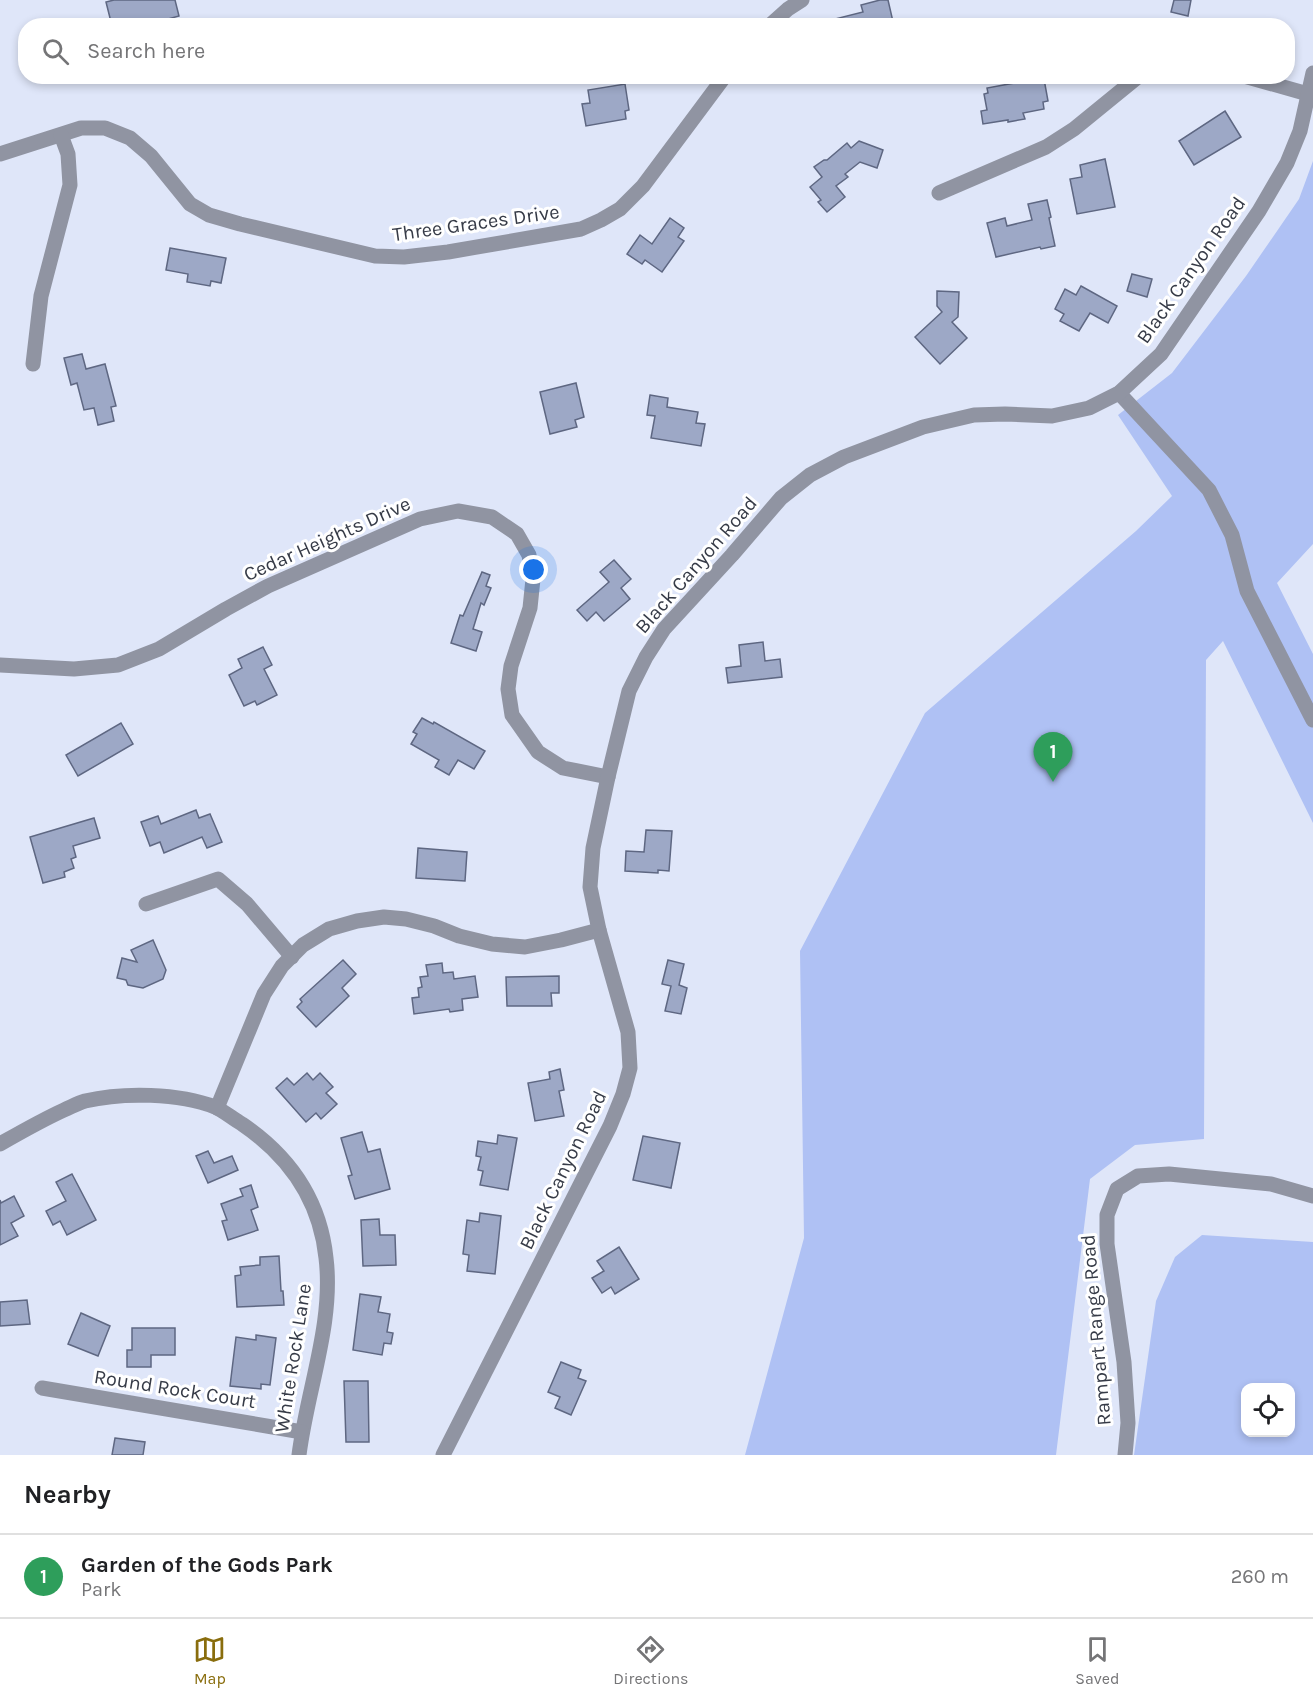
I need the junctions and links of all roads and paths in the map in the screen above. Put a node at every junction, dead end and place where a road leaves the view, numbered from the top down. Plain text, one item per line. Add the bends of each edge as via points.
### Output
1 (802, 0) edge
2 (778, 18) edge
3 (1313, 73) edge
4 (719, 84) edge
5 (1129, 84) edge
6 (1272, 84) edge
7 (1308, 94) junction
8 (61, 135) junction
9 (0, 154) edge
10 (939, 193) dead end
11 (33, 364) dead end
12 (1119, 393) junction
13 (0, 665) edge
14 (1313, 720) edge
15 (608, 777) junction
16 (146, 904) dead end
17 (599, 930) junction
18 (291, 957) junction
19 (217, 1108) junction
20 (0, 1144) edge
21 (1313, 1196) edge
22 (42, 1388) dead end
23 (302, 1432) junction
24 (299, 1455) edge
25 (443, 1455) edge
26 (1125, 1455) edge

1 - 2 street
3 - 7 street, Black Canyon Road
4 - 8 street, Three Graces Drive via 642,186 620,209 602,220 581,229 404,257 375,256 209,215 190,204 151,156 130,138 105,128 81,128
5 - 10 street via 1046,147
6 - 7 street
7 - 12 street, Black Canyon Road via 1287,163 1259,211 1161,354
8 - 9 street, Three Graces Drive
8 - 11 street via 68,154 70,185 41,296
12 - 14 street via 1209,490 1232,535 1247,591
12 - 15 street, Black Canyon Road via 1089,408 1052,416 974,415 923,427 844,457 810,475 781,498 664,629 629,692
13 - 15 street, Cedar Heights Drive via 74,669 118,665 159,649 268,586 420,519 458,511 492,517 517,534 529,555 533,579 530,608 511,666 508,688 512,715 538,752 563,768
15 - 17 street, Black Canyon Road via 593,848 590,886
16 - 18 street via 218,879 247,904
17 - 18 street via 525,947 492,944 384,916 329,929
17 - 25 street, Black Canyon Road via 628,1032 630,1068 623,1094
18 - 19 street via 264,994
19 - 20 street, White Rock Lane via 165,1096 128,1094 84,1101
19 - 23 street, White Rock Lane via 279,1155 302,1184 318,1218 328,1296
21 - 26 street, Rampart Range Road via 1271,1184 1169,1174 1138,1176 1117,1189 1107,1215 1107,1244 1124,1372 1128,1423
22 - 23 street, Round Rock Court
23 - 24 street, White Rock Lane

